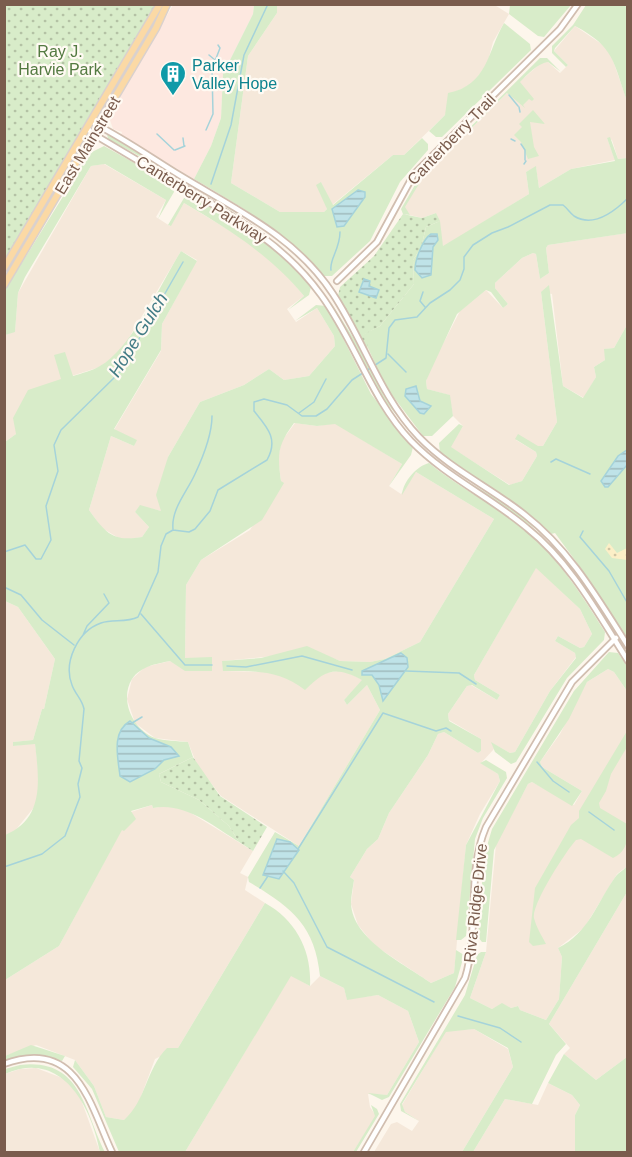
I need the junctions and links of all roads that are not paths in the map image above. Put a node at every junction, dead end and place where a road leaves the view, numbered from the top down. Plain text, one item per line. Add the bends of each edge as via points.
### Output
1 (160, 4) edge
2 (167, 4) edge
3 (578, 4) edge
4 (89, 125) junction
5 (98, 126) junction
6 (93, 134) junction
7 (4, 268) edge
8 (337, 281) dead end
9 (4, 285) edge
10 (620, 634) junction
11 (614, 639) junction
12 (627, 646) edge
13 (627, 661) edge
14 (4, 1064) edge
15 (112, 1152) edge
16 (364, 1152) edge

1 - 4 main road, East Mainstreet
2 - 5 main road, East Mainstreet
3 - 8 street, Canterberry Trail via 560,29 414,174 377,242
4 - 5 street, Canterberry Parkway
4 - 6 street, Canterberry Parkway
4 - 7 main road, East Mainstreet
5 - 6 main road, East Mainstreet
5 - 10 street, Canterberry Parkway via 287,242 333,293 377,378 409,425 438,456 517,509 554,541 586,580
6 - 9 main road, East Mainstreet
6 - 11 street, Canterberry Parkway via 246,224 300,268 325,300 397,425 456,481 520,522 548,547 572,575
10 - 11 street, Riva Ridge Drive
10 - 12 street, Canterberry Parkway
11 - 13 street, Canterberry Parkway
11 - 16 street, Riva Ridge Drive via 572,682 486,827 478,854 471,954 464,982
14 - 15 street via 40,1060 73,1075 88,1094

